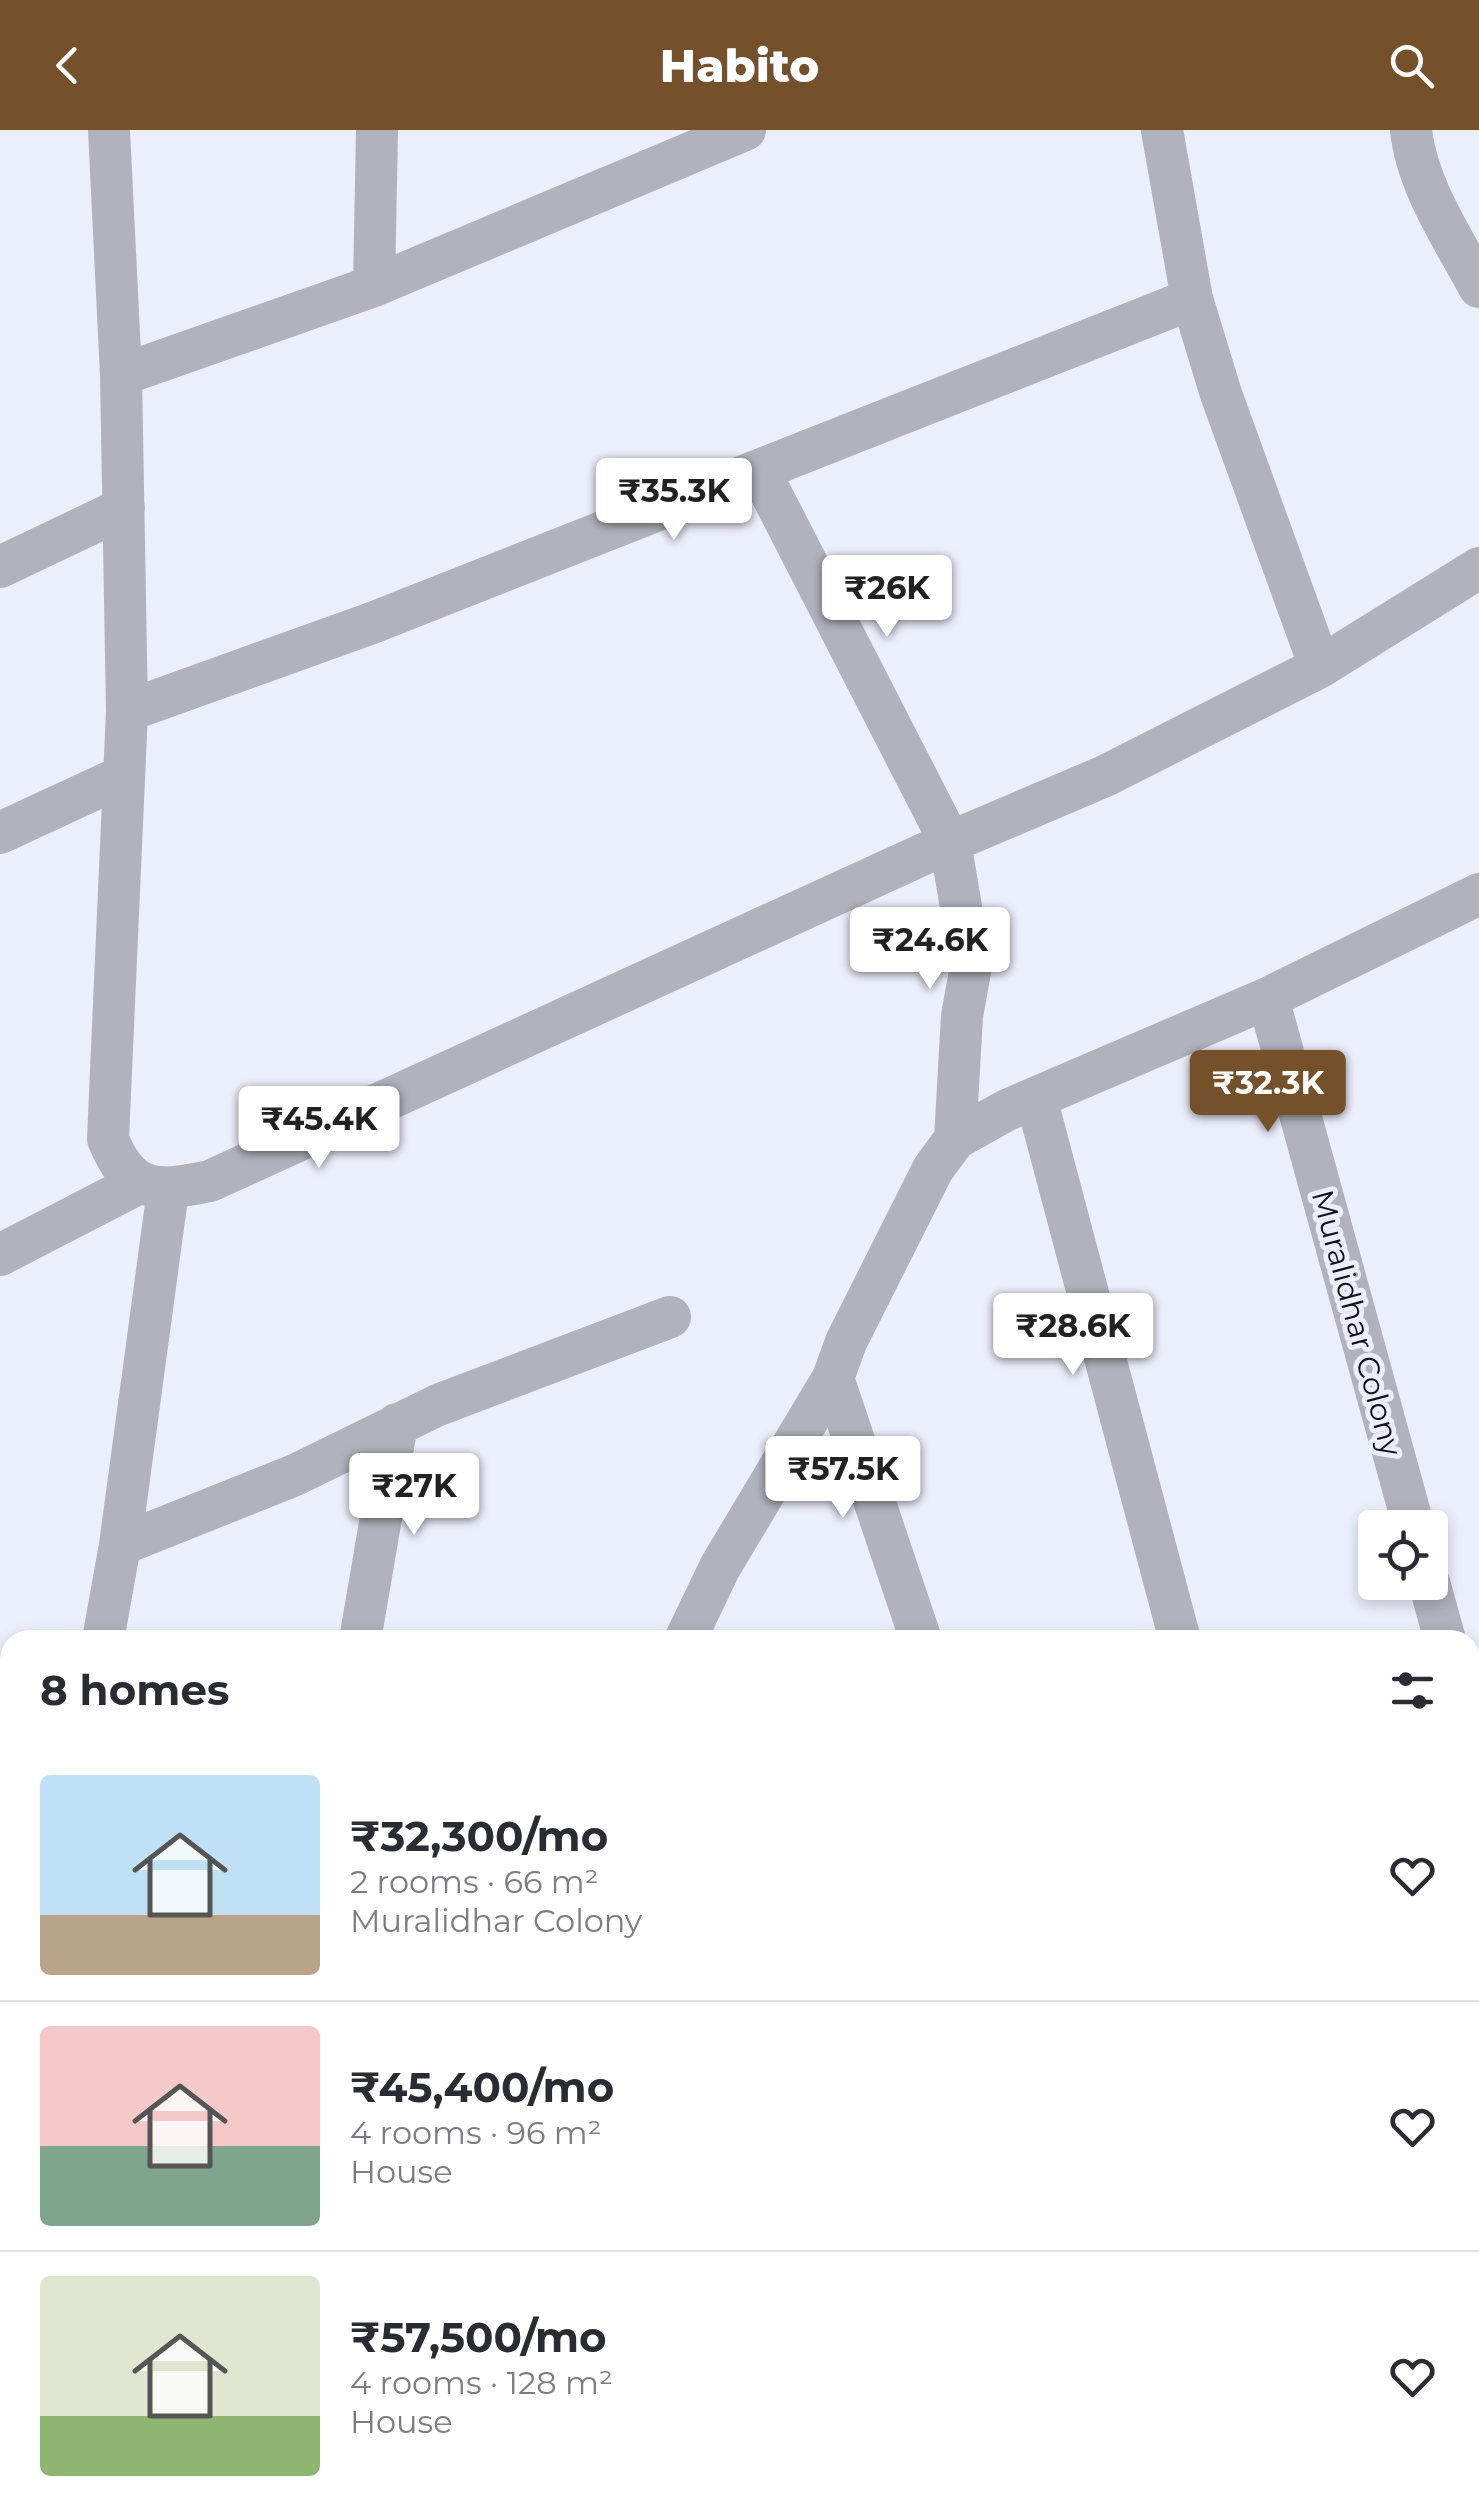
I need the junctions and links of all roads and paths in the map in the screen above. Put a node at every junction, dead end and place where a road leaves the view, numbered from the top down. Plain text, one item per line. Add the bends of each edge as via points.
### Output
1 (109, 130) edge
2 (377, 130) edge
3 (746, 130) edge
4 (1162, 130) edge
5 (1411, 130) edge
6 (374, 286) junction
7 (1479, 288) edge
8 (1192, 299) junction
9 (121, 375) junction
10 (758, 470) junction
11 (124, 508) junction
12 (0, 567) edge
13 (1479, 568) edge
14 (1320, 668) junction
15 (127, 712) junction
16 (123, 776) junction
17 (0, 832) edge
18 (950, 842) junction
19 (1479, 894) edge
20 (1268, 998) junction
21 (1036, 1098) junction
22 (954, 1139) junction
23 (154, 1187) junction
24 (0, 1256) edge
25 (670, 1317) dead end
26 (833, 1378) junction
27 (397, 1424) junction
28 (1409, 1510) edge
29 (120, 1545) junction
30 (1434, 1600) edge
31 (105, 1630) edge
32 (362, 1630) edge
33 (690, 1630) edge
34 (918, 1630) edge
35 (1177, 1630) edge
36 (1441, 1630) edge

1 - 9 street
2 - 6 street
3 - 6 street
4 - 8 street
5 - 7 street via 1432,198
6 - 9 street
8 - 10 street
8 - 14 street
9 - 11 street
10 - 15 street
10 - 18 street
11 - 12 street
11 - 15 street
13 - 14 street
14 - 18 street via 1105,776
15 - 16 street
16 - 17 street
16 - 23 street via 108,1138 118,1164
18 - 22 street via 970,966
18 - 23 street via 210,1181
19 - 20 street
20 - 21 street
20 - 28 street, Muralidhar Colony
21 - 22 street
21 - 35 street
22 - 26 street via 933,1169
23 - 24 street
23 - 29 street
25 - 27 street
26 - 33 street
26 - 34 street
27 - 29 street via 295,1475
27 - 32 street
29 - 31 street
30 - 36 street

